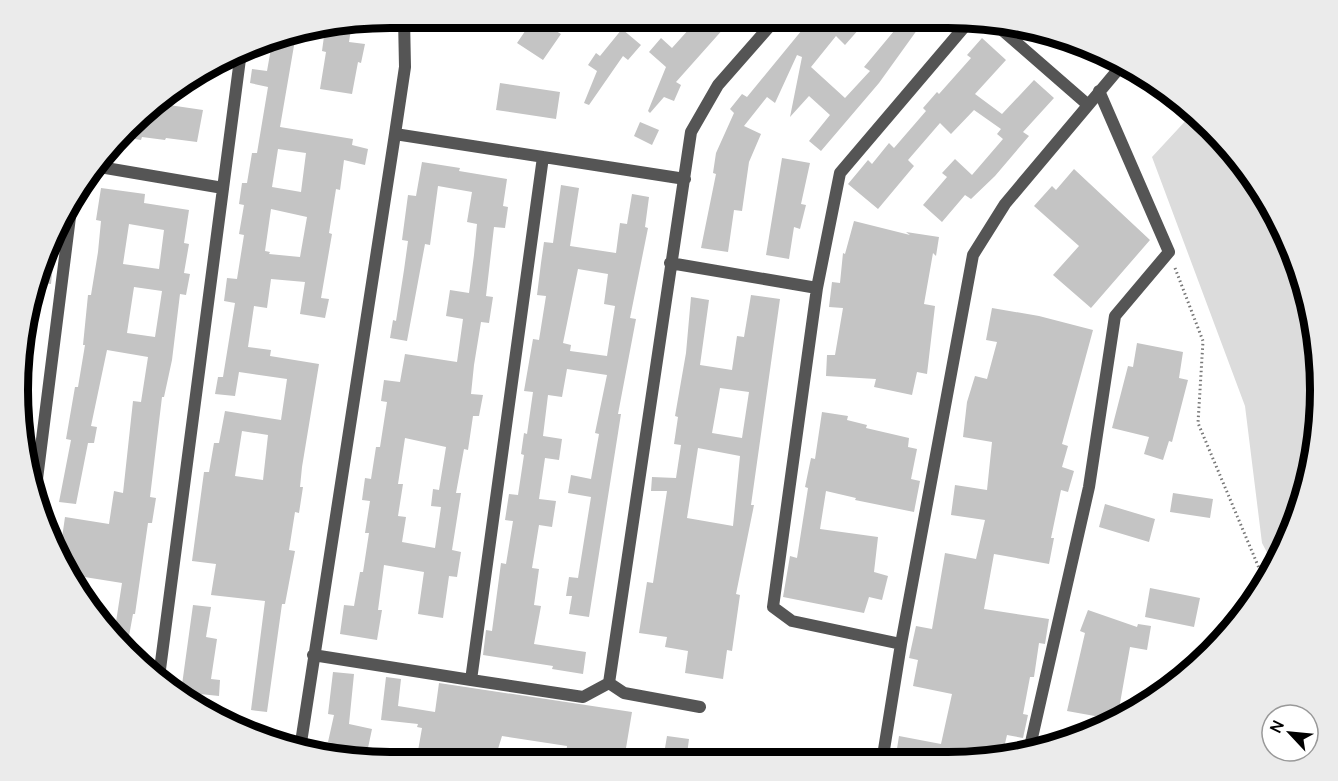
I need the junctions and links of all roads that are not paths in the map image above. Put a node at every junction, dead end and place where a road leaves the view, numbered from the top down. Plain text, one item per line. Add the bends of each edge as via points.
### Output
1 (404, 28) edge
2 (768, 28) edge
3 (963, 29) edge
4 (1006, 33) edge
5 (240, 62) edge
6 (1117, 71) edge
7 (1099, 91) junction
8 (1087, 104) junction
9 (395, 134) junction
10 (543, 157) junction
11 (105, 168) edge
12 (685, 179) junction
13 (223, 188) junction
14 (69, 224) edge
15 (670, 263) junction
16 (818, 288) junction
17 (38, 472) edge
18 (900, 644) junction
19 (313, 655) junction
20 (160, 670) edge
21 (471, 680) junction
22 (609, 683) junction
23 (700, 707) dead end
24 (301, 741) edge
25 (1031, 743) edge
26 (884, 752) edge

1 - 9 street via 405,67
2 - 12 street via 718,86 691,132
3 - 16 street via 840,173
4 - 8 street
5 - 13 street
6 - 7 street
7 - 8 street
7 - 25 street via 1169,252 1114,316 1089,487
8 - 18 street via 1005,204 973,255
9 - 10 street
9 - 19 street
10 - 12 street
10 - 21 street
11 - 13 street
12 - 15 street
13 - 20 street
14 - 17 street
15 - 16 street
15 - 22 street
16 - 18 street via 773,607 792,621
18 - 26 street
19 - 21 street
19 - 24 street
21 - 22 street via 583,697
22 - 23 street via 624,693

